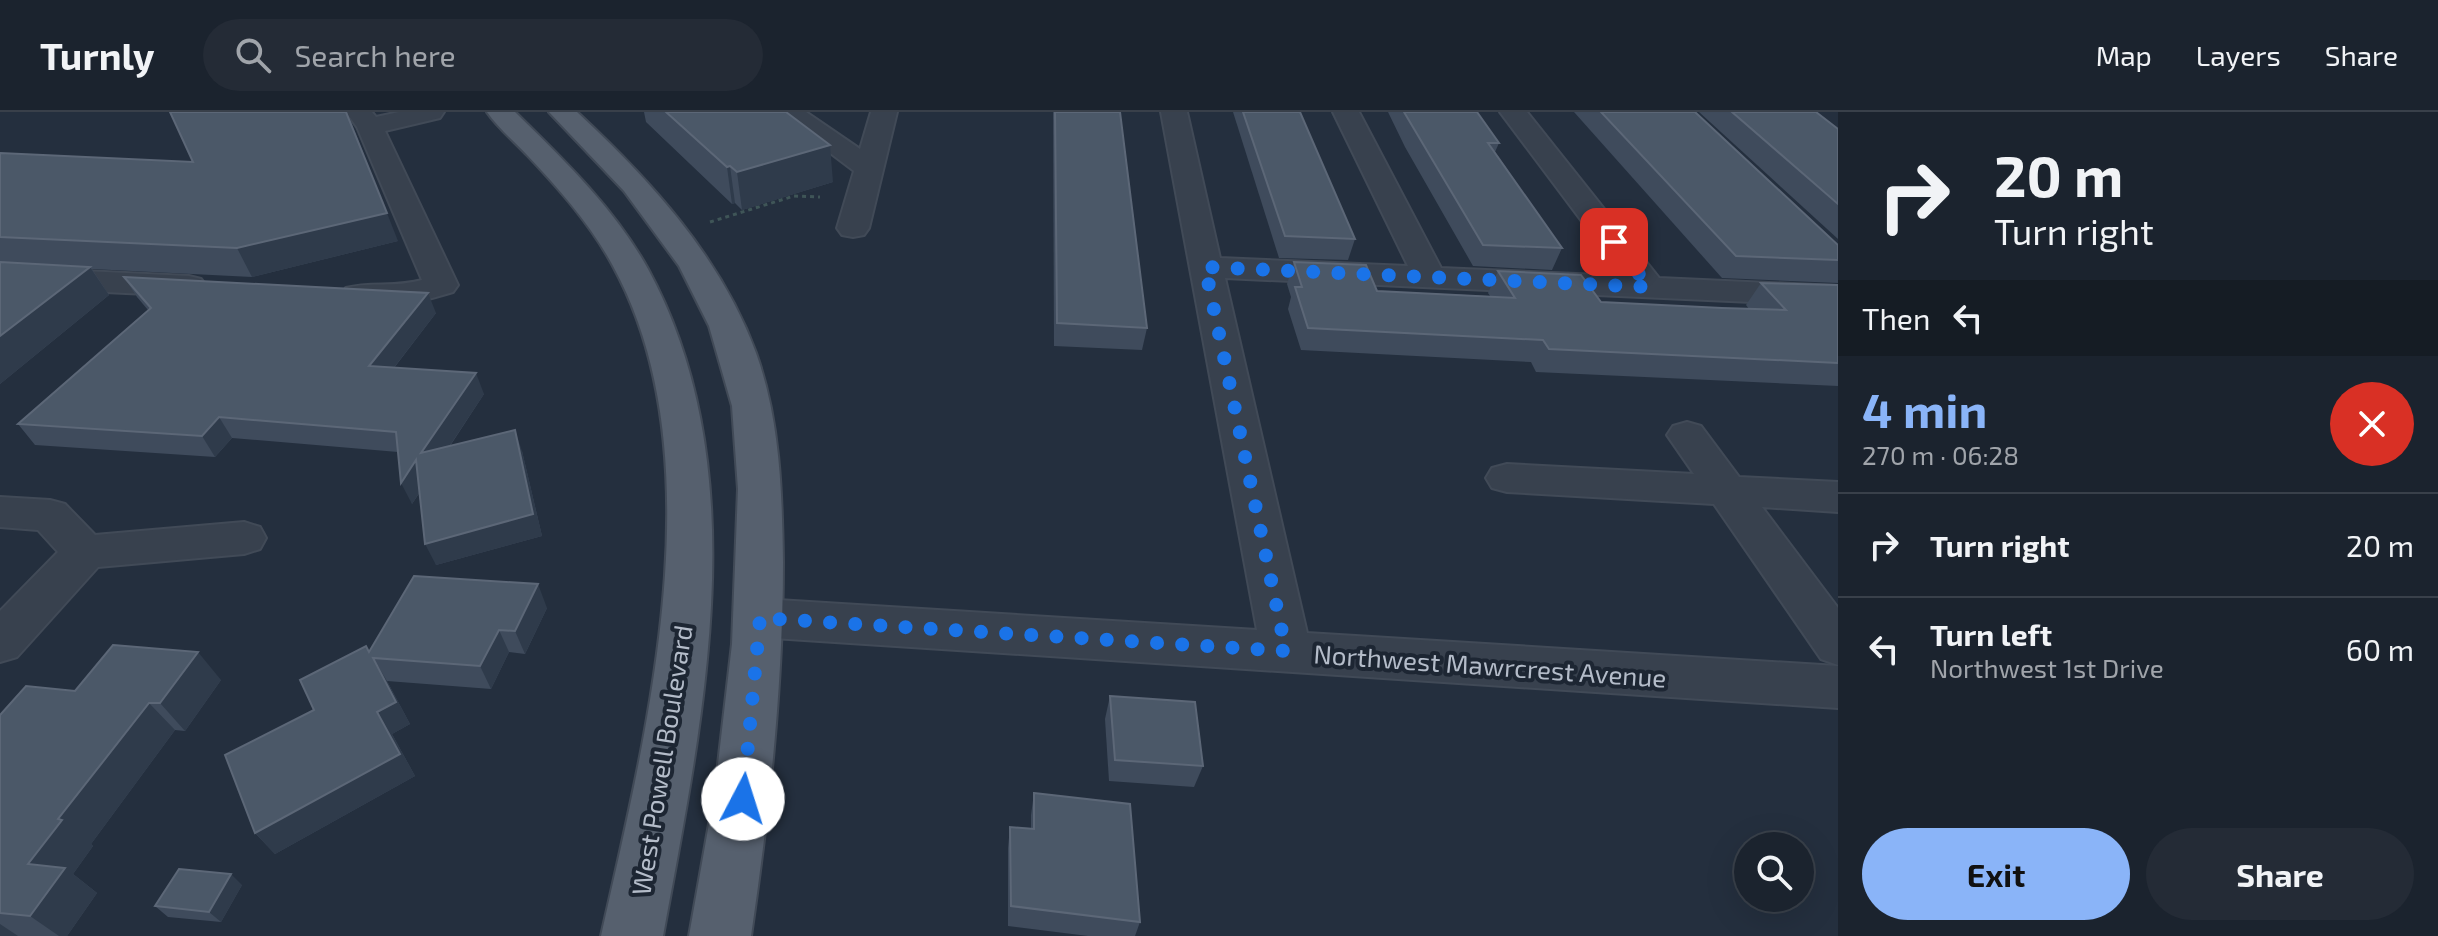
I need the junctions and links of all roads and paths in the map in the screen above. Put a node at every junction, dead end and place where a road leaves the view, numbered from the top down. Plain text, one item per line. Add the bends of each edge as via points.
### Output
1 (431, 112) edge
2 (500, 112) edge
3 (562, 112) edge
4 (789, 112) edge
5 (884, 112) edge
6 (1174, 112) edge
7 (1346, 112) edge
8 (1513, 112) edge
9 (365, 119) edge
10 (869, 168) junction
11 (861, 198) junction
12 (853, 228) dead end
13 (675, 234) junction
14 (1205, 267) junction
15 (1429, 276) junction
16 (0, 277) edge
17 (215, 287) edge
18 (1649, 287) junction
19 (323, 293) edge
20 (1838, 296) edge
21 (1687, 435) dead end
22 (1507, 478) dead end
23 (1727, 491) junction
24 (1838, 497) edge
25 (0, 512) edge
26 (244, 538) dead end
27 (85, 552) junction
28 (760, 618) junction
29 (0, 643) edge
30 (1838, 645) edge
31 (1286, 651) junction
32 (1838, 687) edge
33 (632, 936) edge
34 (720, 936) edge

1 - 9 street
2 - 33 main road, West Powell Boulevard via 586,206 631,269 670,362 682,421 688,529 685,617 674,718
3 - 13 main road via 602,149
4 - 10 street
5 - 10 street
6 - 14 street
7 - 15 street
8 - 18 street
9 - 19 street via 441,285 400,297
10 - 11 street
11 - 12 street
11 - 13 path via 794,196
13 - 28 main road via 708,285 742,365 755,424 760,489
14 - 15 street
14 - 31 street
15 - 18 street
16 - 17 street
18 - 20 street
21 - 23 street
22 - 23 street
23 - 24 street
23 - 30 street
25 - 27 street via 50,515
26 - 27 street
27 - 29 street
28 - 31 street, Northwest Mawrcrest Avenue
28 - 34 main road via 743,799
31 - 32 street, Northwest Mawrcrest Avenue

